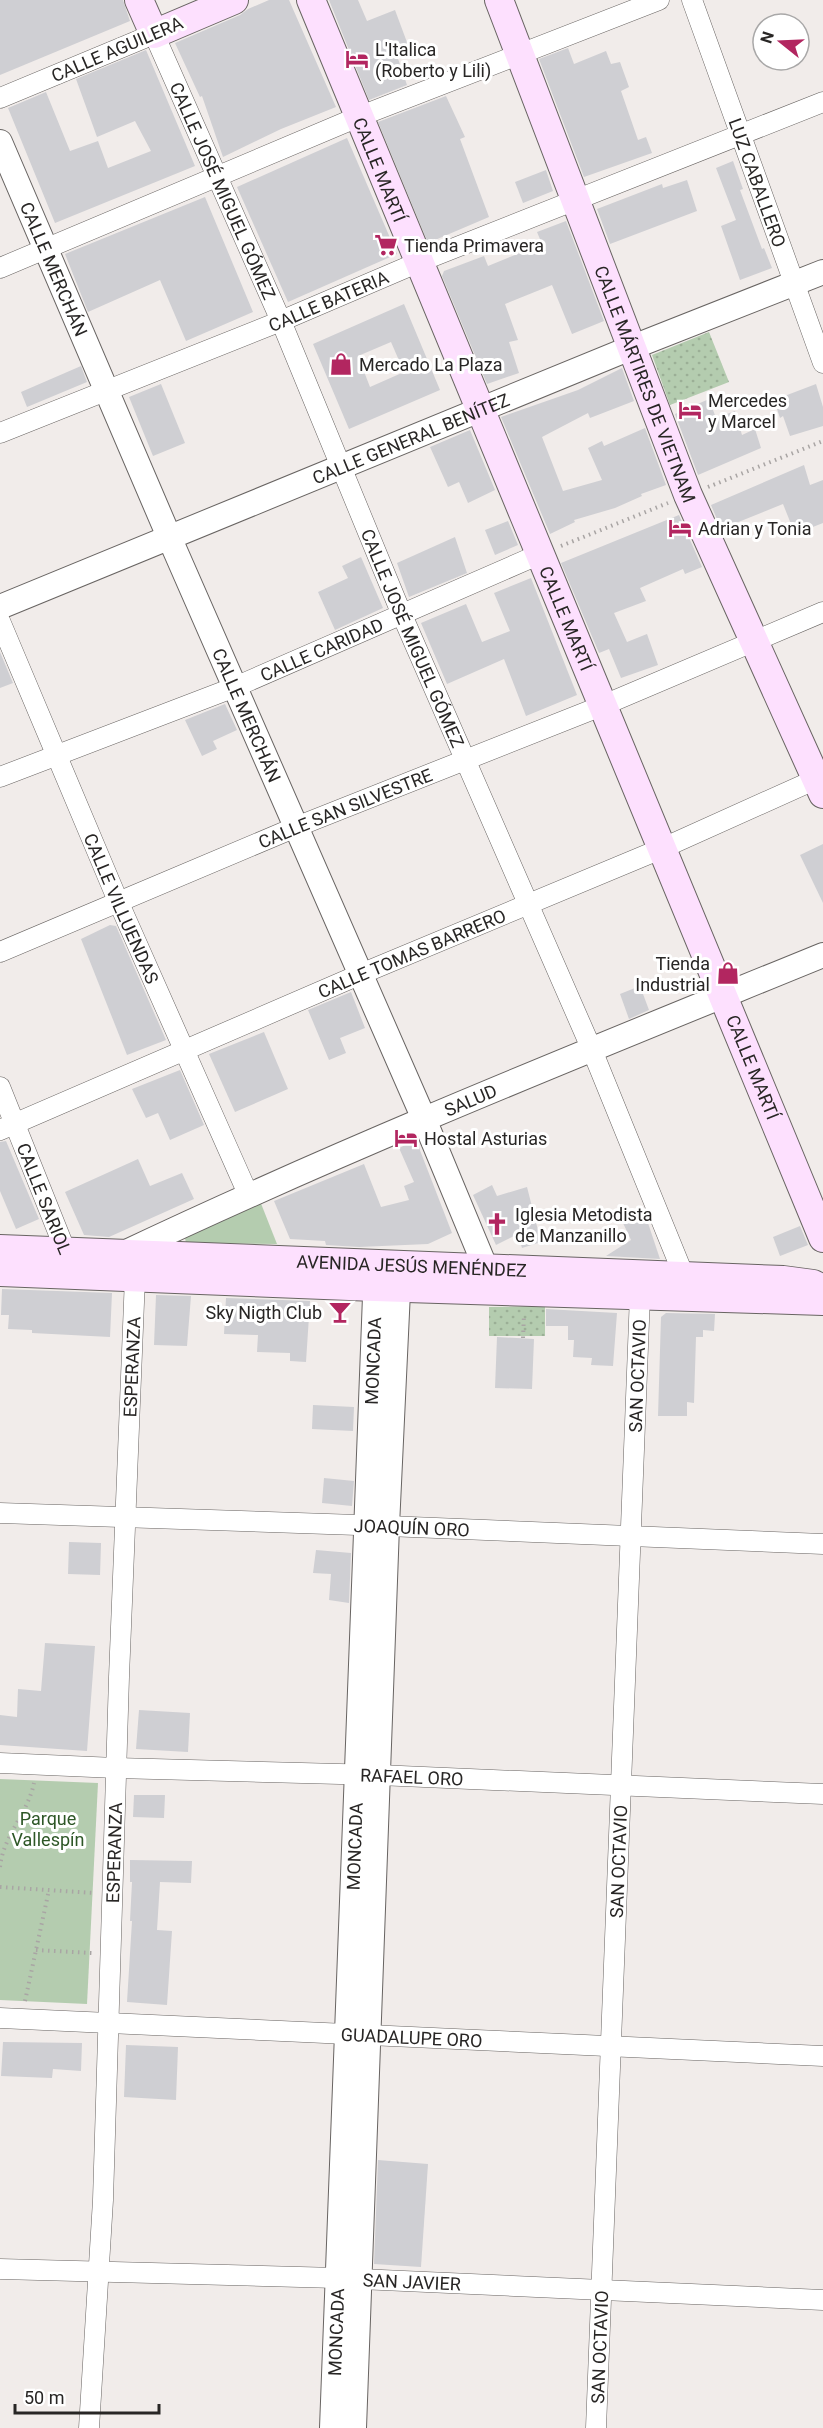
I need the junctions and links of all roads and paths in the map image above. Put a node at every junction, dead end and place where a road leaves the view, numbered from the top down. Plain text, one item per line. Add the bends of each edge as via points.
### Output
1 (139, 0) edge
2 (234, 0) edge
3 (311, 0) edge
4 (499, 0) edge
5 (659, 0) edge
6 (692, 0) edge
7 (154, 34) junction
8 (520, 53) junction
9 (0, 98) edge
10 (823, 102) edge
11 (358, 117) junction
12 (739, 134) junction
13 (0, 142) edge
14 (218, 176) junction
15 (575, 202) junction
16 (46, 249) junction
17 (419, 262) junction
18 (0, 268) edge
19 (823, 272) edge
20 (796, 284) junction
21 (281, 321) junction
22 (633, 347) junction
23 (823, 363) edge
24 (107, 391) junction
25 (478, 411) junction
26 (0, 433) edge
27 (342, 468) junction
28 (170, 539) junction
29 (540, 554) junction
30 (0, 607) edge
31 (823, 612) edge
32 (402, 615) junction
33 (0, 621) edge
34 (754, 640) junction
35 (235, 687) junction
36 (604, 705) junction
37 (58, 754) junction
38 (465, 760) junction
39 (0, 777) edge
40 (821, 783) edge
41 (296, 827) junction
42 (663, 848) junction
43 (118, 901) junction
44 (529, 904) junction
45 (0, 952) edge
46 (823, 955) edge
47 (361, 974) junction
48 (725, 995) junction
49 (184, 1049) junction
50 (591, 1050) junction
51 (0, 1087) edge
52 (424, 1119) junction
53 (8, 1127) edge
54 (248, 1194) junction
55 (823, 1238) edge
56 (0, 1249) edge
57 (71, 1264) junction
58 (128, 1266) junction
59 (0, 1272) edge
60 (387, 1276) junction
61 (684, 1276) junction
62 (491, 1280) junction
63 (823, 1289) edge
64 (640, 1295) junction
65 (823, 1301) edge
66 (0, 1513) edge
67 (126, 1519) junction
68 (377, 1526) junction
69 (630, 1536) junction
70 (823, 1544) edge
71 (0, 1763) edge
72 (37, 1764) junction
73 (116, 1768) junction
74 (367, 1774) junction
75 (620, 1784) junction
76 (823, 1794) edge
77 (0, 1868) edge
78 (0, 1887) edge
79 (49, 1890) junction
80 (112, 1894) junction
81 (36, 1950) junction
82 (110, 1953) junction
83 (0, 2018) edge
84 (21, 2019) junction
85 (108, 2024) junction
86 (358, 2033) junction
87 (610, 2046) junction
88 (823, 2056) edge
89 (0, 2269) edge
90 (99, 2273) junction
91 (349, 2278) junction
92 (601, 2290) junction
93 (823, 2300) edge
94 (89, 2428) edge
95 (332, 2428) edge
96 (354, 2428) edge
97 (596, 2428) edge

1 - 7 main road, CALLE JOSÉ MIGUEL GÓMEZ
2 - 7 main road, CALLE AGUILERA
3 - 11 main road, CALLE MARTÍ
4 - 8 main road, CALLE MÁRTIRES DE VIETNAM
5 - 8 street
6 - 12 street, LUZ CABALLERO
7 - 9 street, CALLE AGUILERA
7 - 14 street, CALLE JOSÉ MIGUEL GÓMEZ
8 - 11 street
8 - 15 main road, CALLE MÁRTIRES DE VIETNAM
10 - 12 street, CALLE BATERIA
11 - 14 street
11 - 17 main road, CALLE MARTÍ
12 - 15 street, CALLE BATERIA
12 - 20 street, LUZ CABALLERO
13 - 16 street, CALLE MERCHÁN
14 - 16 street
14 - 21 street, CALLE JOSÉ MIGUEL GÓMEZ
15 - 17 street, CALLE BATERIA
15 - 22 main road, CALLE MÁRTIRES DE VIETNAM
16 - 18 street
16 - 24 street, CALLE MERCHÁN
17 - 21 street, CALLE BATERIA
17 - 25 main road, CALLE MARTÍ
19 - 20 street, CALLE GENERAL BENÍTEZ
20 - 22 street, CALLE GENERAL BENÍTEZ
20 - 23 street, LUZ CABALLERO
21 - 24 street, CALLE BATERIA
21 - 27 street, CALLE JOSÉ MIGUEL GÓMEZ
22 - 25 street, CALLE GENERAL BENÍTEZ
22 - 34 main road, CALLE MÁRTIRES DE VIETNAM via 688,495
24 - 26 street, CALLE BATERIA
24 - 28 street, CALLE MERCHÁN
25 - 27 street, CALLE GENERAL BENÍTEZ
25 - 29 main road, CALLE MARTÍ
27 - 28 street, CALLE GENERAL BENÍTEZ
27 - 32 street, CALLE JOSÉ MIGUEL GÓMEZ
28 - 30 street, CALLE GENERAL BENÍTEZ
28 - 35 street, CALLE MERCHÁN
29 - 32 street, CALLE CARIDAD
29 - 36 main road, CALLE MARTÍ
31 - 34 street, CALLE SAN SILVESTRE
32 - 35 street, CALLE CARIDAD
32 - 38 street, CALLE JOSÉ MIGUEL GÓMEZ
33 - 37 street, CALLE VILLUENDAS
34 - 36 street, CALLE SAN SILVESTRE
34 - 40 main road, CALLE MÁRTIRES DE VIETNAM
35 - 37 street, CALLE CARIDAD
35 - 41 street, CALLE MERCHÁN
36 - 38 street, CALLE SAN SILVESTRE
36 - 42 main road, CALLE MARTÍ
37 - 39 street, CALLE CARIDAD
37 - 43 street, CALLE VILLUENDAS
38 - 41 street, CALLE SAN SILVESTRE
38 - 44 street, CALLE JOSÉ MIGUEL GÓMEZ
40 - 42 street, CALLE TOMAS BARRERO
41 - 43 street, CALLE SAN SILVESTRE
41 - 47 street, CALLE MERCHÁN
42 - 44 street, CALLE TOMAS BARRERO
42 - 48 main road, CALLE MARTÍ
43 - 45 street, CALLE SAN SILVESTRE
43 - 49 street, CALLE VILLUENDAS
44 - 47 street, CALLE TOMAS BARRERO
44 - 50 street, CALLE JOSÉ MIGUEL GÓMEZ
46 - 48 street, SALUD
47 - 49 street, CALLE TOMAS BARRERO
47 - 52 street, CALLE MERCHÁN
48 - 50 street, SALUD
48 - 55 main road, CALLE MARTÍ
49 - 53 street, CALLE TOMAS BARRERO
49 - 54 street, CALLE VILLUENDAS
50 - 52 street, SALUD
50 - 61 street, CALLE JOSÉ MIGUEL GÓMEZ
51 - 53 street, CALLE SARIOL
52 - 54 street, SALUD
52 - 62 street, CALLE MERCHÁN
53 - 57 street, CALLE SARIOL
54 - 58 street, SALUD
56 - 57 main road, AVENIDA JESÚS MENÉNDEZ
57 - 58 main road, AVENIDA JESÚS MENÉNDEZ
57 - 59 main road, AVENIDA JESÚS MENÉNDEZ
58 - 60 main road, AVENIDA JESÚS MENÉNDEZ
58 - 67 street, ESPERANZA
60 - 62 main road, AVENIDA JESÚS MENÉNDEZ
60 - 68 street, MONCADA
61 - 62 main road, AVENIDA JESÚS MENÉNDEZ
61 - 63 main road, AVENIDA JESÚS MENÉNDEZ via 783,1280
62 - 64 main road, AVENIDA JESÚS MENÉNDEZ
64 - 65 main road, AVENIDA JESÚS MENÉNDEZ
64 - 69 street, SAN OCTAVIO
66 - 67 street, JOAQUÍN ORO
67 - 68 street, JOAQUÍN ORO
67 - 73 street, ESPERANZA
68 - 69 street, JOAQUÍN ORO
68 - 74 street, MONCADA
69 - 70 street, JOAQUÍN ORO
69 - 75 street, SAN OCTAVIO
71 - 72 street, RAFAEL ORO
72 - 73 street, RAFAEL ORO
72 - 77 path via 33,1786 6,1841
73 - 74 street, RAFAEL ORO
73 - 80 street, ESPERANZA
74 - 75 street, RAFAEL ORO
74 - 86 street, MONCADA
75 - 76 street, RAFAEL ORO
75 - 87 street, SAN OCTAVIO
78 - 79 path
79 - 80 path
79 - 81 path
80 - 82 street, ESPERANZA
81 - 82 path
81 - 84 path
82 - 85 street, ESPERANZA
83 - 84 street, GUADALUPE ORO
84 - 85 street, GUADALUPE ORO
85 - 86 street, GUADALUPE ORO
85 - 90 street, ESPERANZA
86 - 87 street, GUADALUPE ORO
86 - 91 street, MONCADA
87 - 88 street, GUADALUPE ORO
87 - 92 street, SAN OCTAVIO
89 - 90 street, SAN JAVIER
90 - 91 street, SAN JAVIER
90 - 94 street, ESPERANZA
91 - 92 street, SAN JAVIER
91 - 95 street, MONCADA
91 - 96 street, MONCADA
92 - 93 street, SAN JAVIER
92 - 97 street, SAN OCTAVIO

